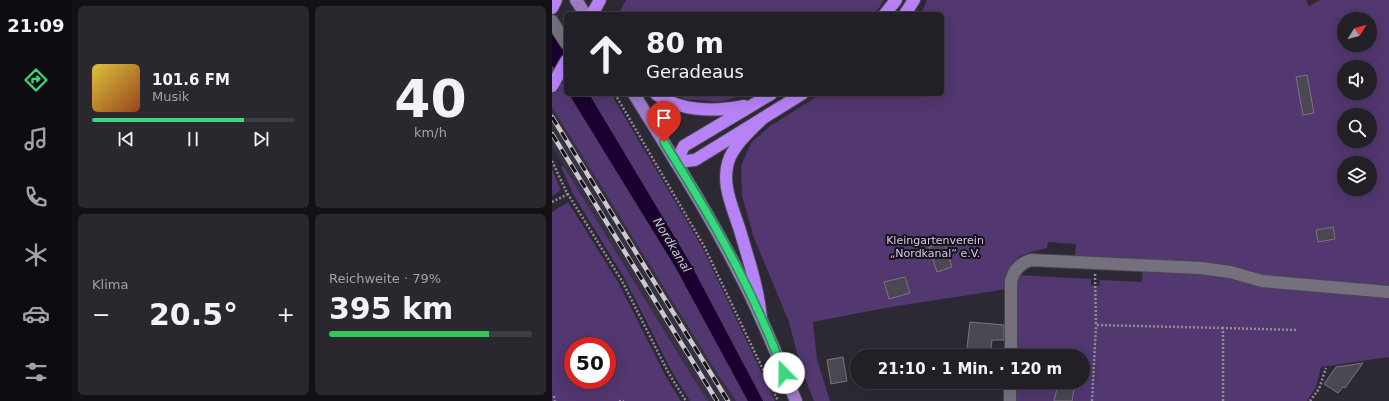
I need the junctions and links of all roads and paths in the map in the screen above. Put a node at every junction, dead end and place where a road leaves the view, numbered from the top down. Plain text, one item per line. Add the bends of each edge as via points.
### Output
1 (556, 0) edge
2 (576, 0) edge
3 (600, 0) edge
4 (896, 0) edge
5 (914, 0) edge
6 (552, 8) edge
7 (584, 12) edge
8 (593, 12) edge
9 (887, 12) edge
10 (906, 12) edge
11 (552, 21) edge
12 (564, 40) edge
13 (564, 65) edge
14 (552, 86) edge
15 (616, 96) edge
16 (635, 96) edge
17 (659, 96) edge
18 (768, 96) edge
19 (799, 96) edge
20 (755, 104) junction
21 (763, 118) junction
22 (552, 161) edge
23 (676, 162) junction
24 (568, 194) junction
25 (552, 202) edge
26 (1095, 264) junction
27 (1389, 292) edge
28 (761, 317) junction
29 (1096, 325) junction
30 (1223, 328) junction
31 (1296, 330) dead end
32 (1011, 349) edge
33 (1326, 368) dead end
34 (1010, 389) edge
35 (554, 396) dead end
36 (555, 401) edge
37 (619, 401) edge
38 (624, 401) edge
39 (686, 401) edge
40 (778, 401) edge
41 (796, 401) edge
42 (1010, 401) edge
43 (1092, 401) edge
44 (1223, 401) edge
45 (1310, 401) edge

1 - 6 highway
2 - 7 main road
3 - 8 highway
4 - 9 highway
5 - 10 highway
11 - 12 street
13 - 14 highway
15 - 40 path via 704,246
16 - 23 main road
17 - 20 highway via 683,107 704,110 724,110
18 - 20 highway
19 - 21 highway
20 - 23 highway via 684,146
21 - 23 highway via 695,160
21 - 28 highway via 740,141 730,158 726,178 730,202 758,294
22 - 24 path
23 - 28 main road via 739,272
24 - 25 path
24 - 39 path via 622,281 668,372
26 - 27 street via 1201,268 1230,272 1262,282
26 - 29 path
26 - 32 street via 1031,260 1018,266 1011,280
28 - 41 main road
29 - 30 path
29 - 43 path
30 - 31 path
30 - 44 path
33 - 45 path via 1319,389
34 - 42 street
35 - 36 path
37 - 38 path

